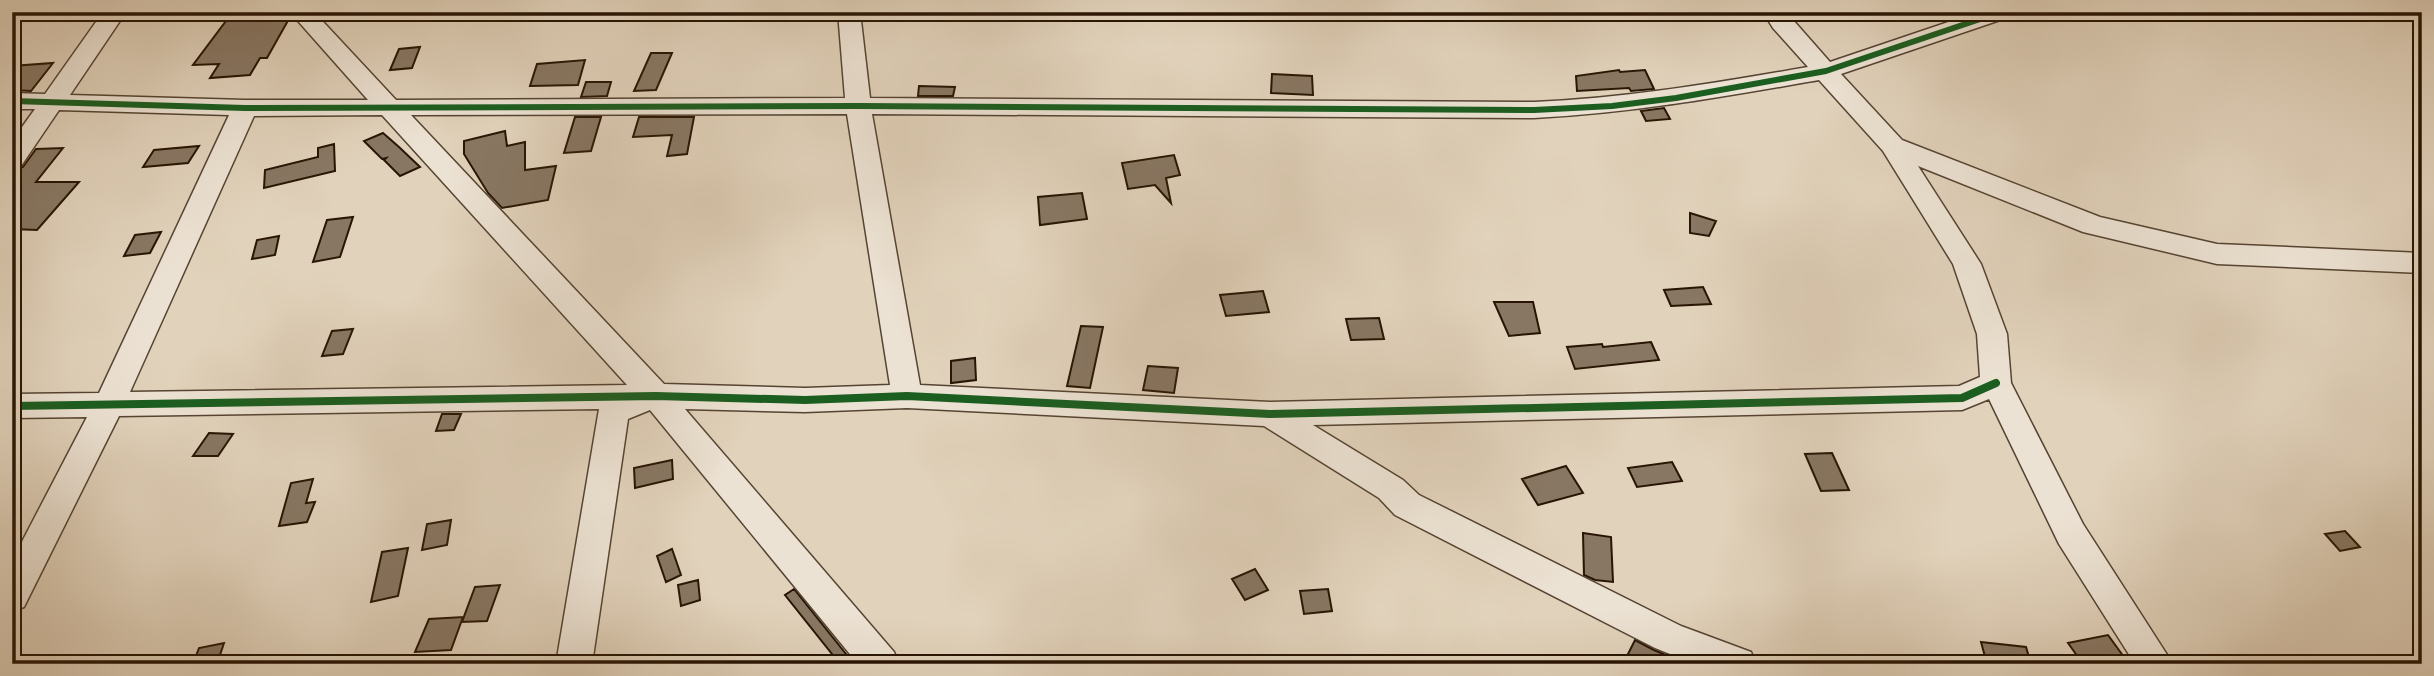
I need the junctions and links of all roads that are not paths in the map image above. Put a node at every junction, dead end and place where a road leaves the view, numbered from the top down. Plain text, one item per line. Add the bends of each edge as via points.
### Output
1 (115, 12) edge
2 (302, 12) edge
3 (849, 12) edge
4 (1774, 12) edge
5 (2001, 12) edge
6 (1826, 71) junction
7 (12, 102) edge
8 (52, 102) junction
9 (858, 106) junction
10 (245, 108) junction
11 (387, 108) junction
12 (1893, 146) junction
13 (12, 160) edge
14 (2422, 263) edge
15 (1996, 383) junction
16 (656, 396) junction
17 (907, 397) junction
18 (109, 404) junction
19 (12, 406) edge
20 (1270, 414) junction
21 (12, 596) edge
22 (574, 664) edge
23 (881, 664) edge
24 (1738, 664) edge
25 (2155, 664) edge

1 - 8 street
2 - 11 street
3 - 9 street
4 - 6 street
5 - 6 street
6 - 9 street via 1612,106 1534,110
6 - 12 street
7 - 8 street
8 - 10 street
8 - 13 street
9 - 11 street
9 - 17 street
10 - 11 street
10 - 18 street
11 - 16 street
12 - 14 street via 2093,225 2217,254
12 - 15 street via 1966,264 1992,334
15 - 20 street via 1962,398
15 - 25 street via 2071,534
16 - 17 street
16 - 18 street
16 - 22 street via 613,412
16 - 23 street
17 - 20 street
18 - 19 street
18 - 21 street
20 - 24 street via 1391,489 1407,505 1668,637

